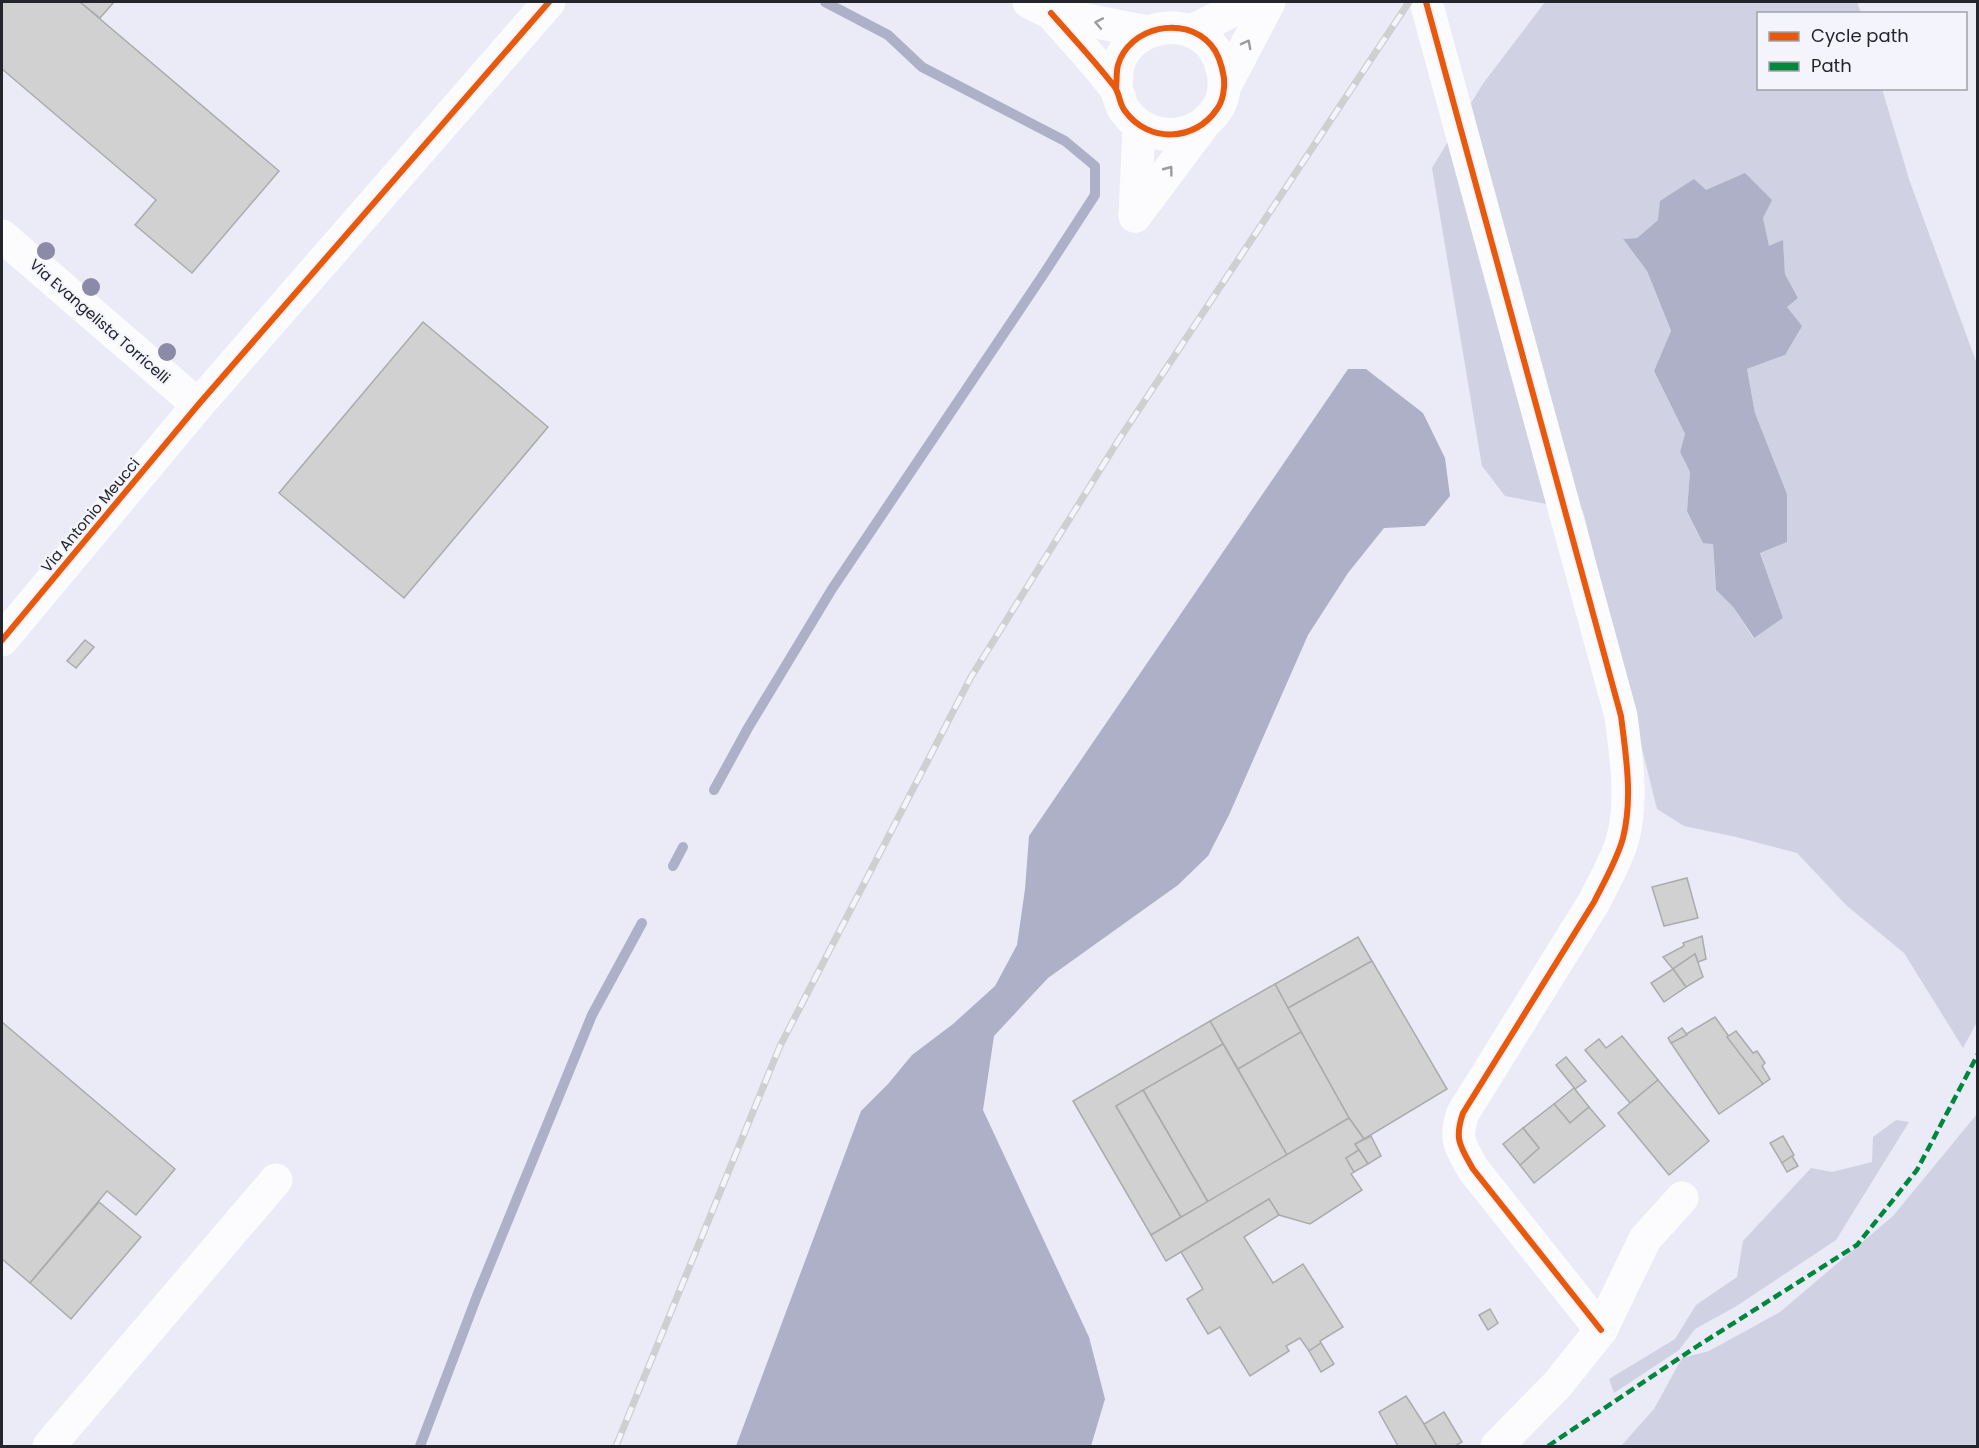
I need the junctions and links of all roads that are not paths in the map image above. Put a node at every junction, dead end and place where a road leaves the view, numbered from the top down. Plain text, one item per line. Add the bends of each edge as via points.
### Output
1 (549, 2) edge
2 (1249, 2) edge
3 (1269, 2) edge
4 (1426, 2) edge
5 (1040, 7) edge
6 (1192, 31) junction
7 (1147, 32) junction
8 (1225, 86) junction
9 (1116, 88) junction
10 (1203, 125) junction
11 (1139, 126) junction
12 (2, 236) edge
13 (198, 405) junction
14 (2, 640) edge
15 (276, 1180) dead end
16 (1682, 1198) dead end
17 (1601, 1330) junction
18 (49, 1446) edge
19 (1497, 1446) edge

1 - 13 street, Via Antonio Meucci
2 - 6 street
8 -> 3 street
4 - 17 street via 1621,716 1628,770 1623,838 1608,873 1594,902 1463,1113 1457,1130 1460,1146 1473,1169
7 -> 5 street
5 - 9 street
6 - 7 street via 1169,27
6 - 8 street via 1211,44 1222,63
7 - 9 street via 1129,45 1118,65
8 - 10 street via 1218,108
9 - 11 street via 1124,110
10 - 11 street via 1183,135 1160,135
11 -> 10 street via 1135,216
12 - 13 street, Via Evangelista Torricelli
13 - 14 street, Via Antonio Meucci
15 - 18 street
16 - 17 street via 1645,1239
17 - 19 street via 1557,1385

